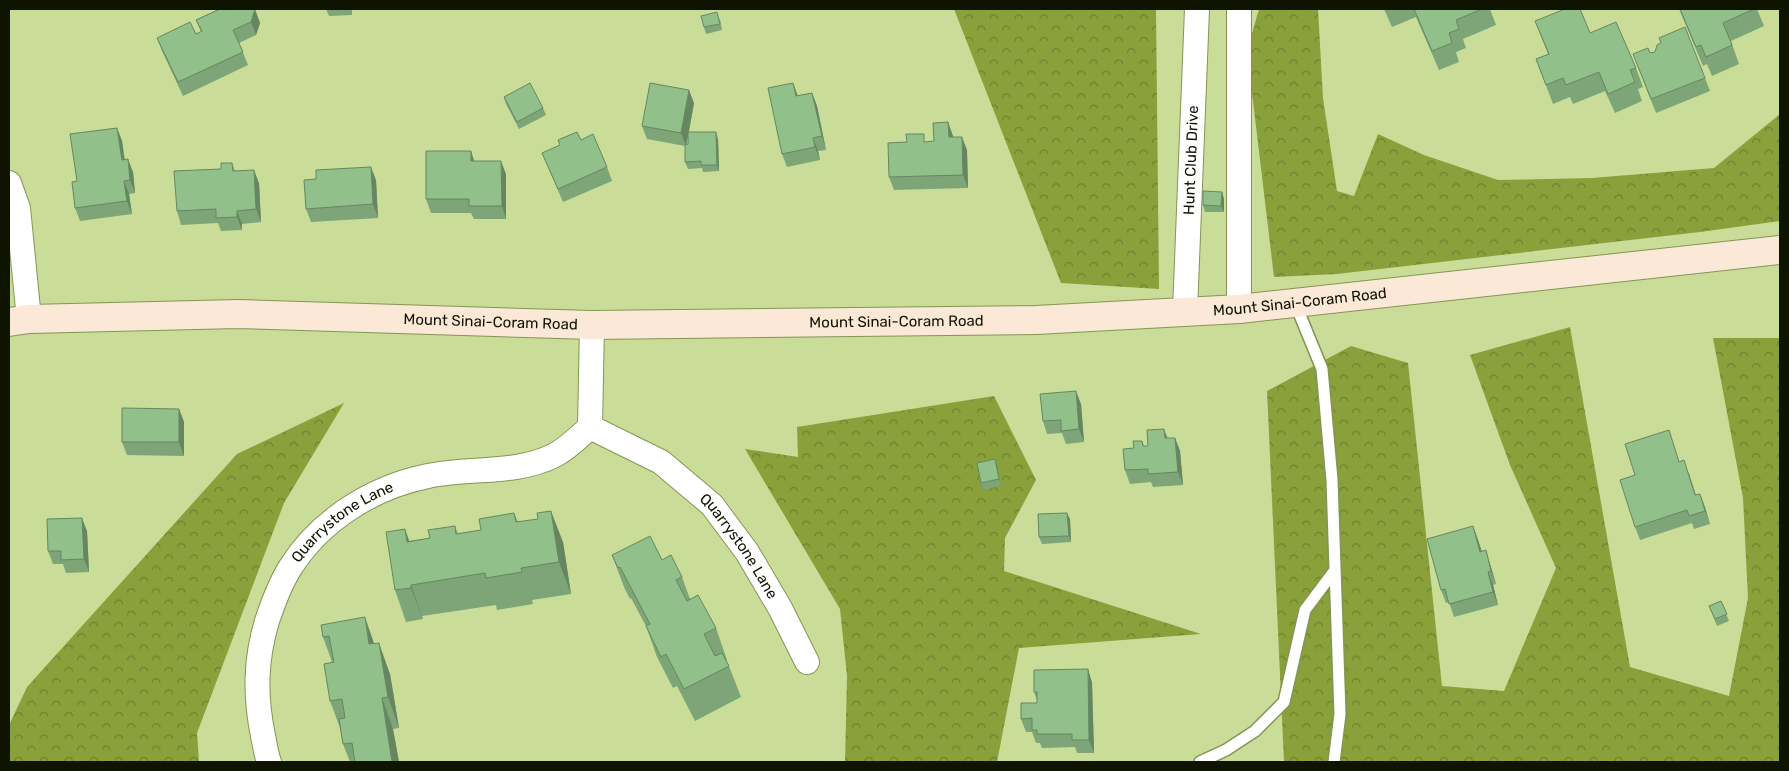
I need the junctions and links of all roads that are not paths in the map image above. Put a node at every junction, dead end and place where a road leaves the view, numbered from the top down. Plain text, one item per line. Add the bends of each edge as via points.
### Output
1 (1197, 9) edge
2 (1239, 9) edge
3 (9, 183) edge
4 (1780, 250) edge
5 (1295, 303) junction
6 (1239, 309) junction
7 (1185, 311) junction
8 (19, 321) edge
9 (592, 325) junction
10 (590, 427) junction
11 (1335, 570) junction
12 (808, 662) dead end
13 (269, 762) edge
14 (1200, 762) edge
15 (1334, 762) edge

1 - 7 street, Hunt Club Drive
2 - 6 street
3 - 8 street via 18,208
4 - 5 main road, Mount Sinai-Coram Road
5 - 6 main road, Mount Sinai-Coram Road
5 - 11 lane via 1322,369 1332,480
6 - 7 main road, Mount Sinai-Coram Road
7 - 9 main road, Mount Sinai-Coram Road via 1036,320
8 - 9 main road, Mount Sinai-Coram Road via 238,314
9 - 10 street
10 - 12 street, Quarrystone Lane via 661,462 712,505 747,552
10 - 13 street, Quarrystone Lane via 554,456 528,464 429,476 386,488 346,511 306,546 289,569 274,600 261,642 256,680
11 - 14 lane via 1305,610 1284,702 1255,731
11 - 15 lane via 1340,714

